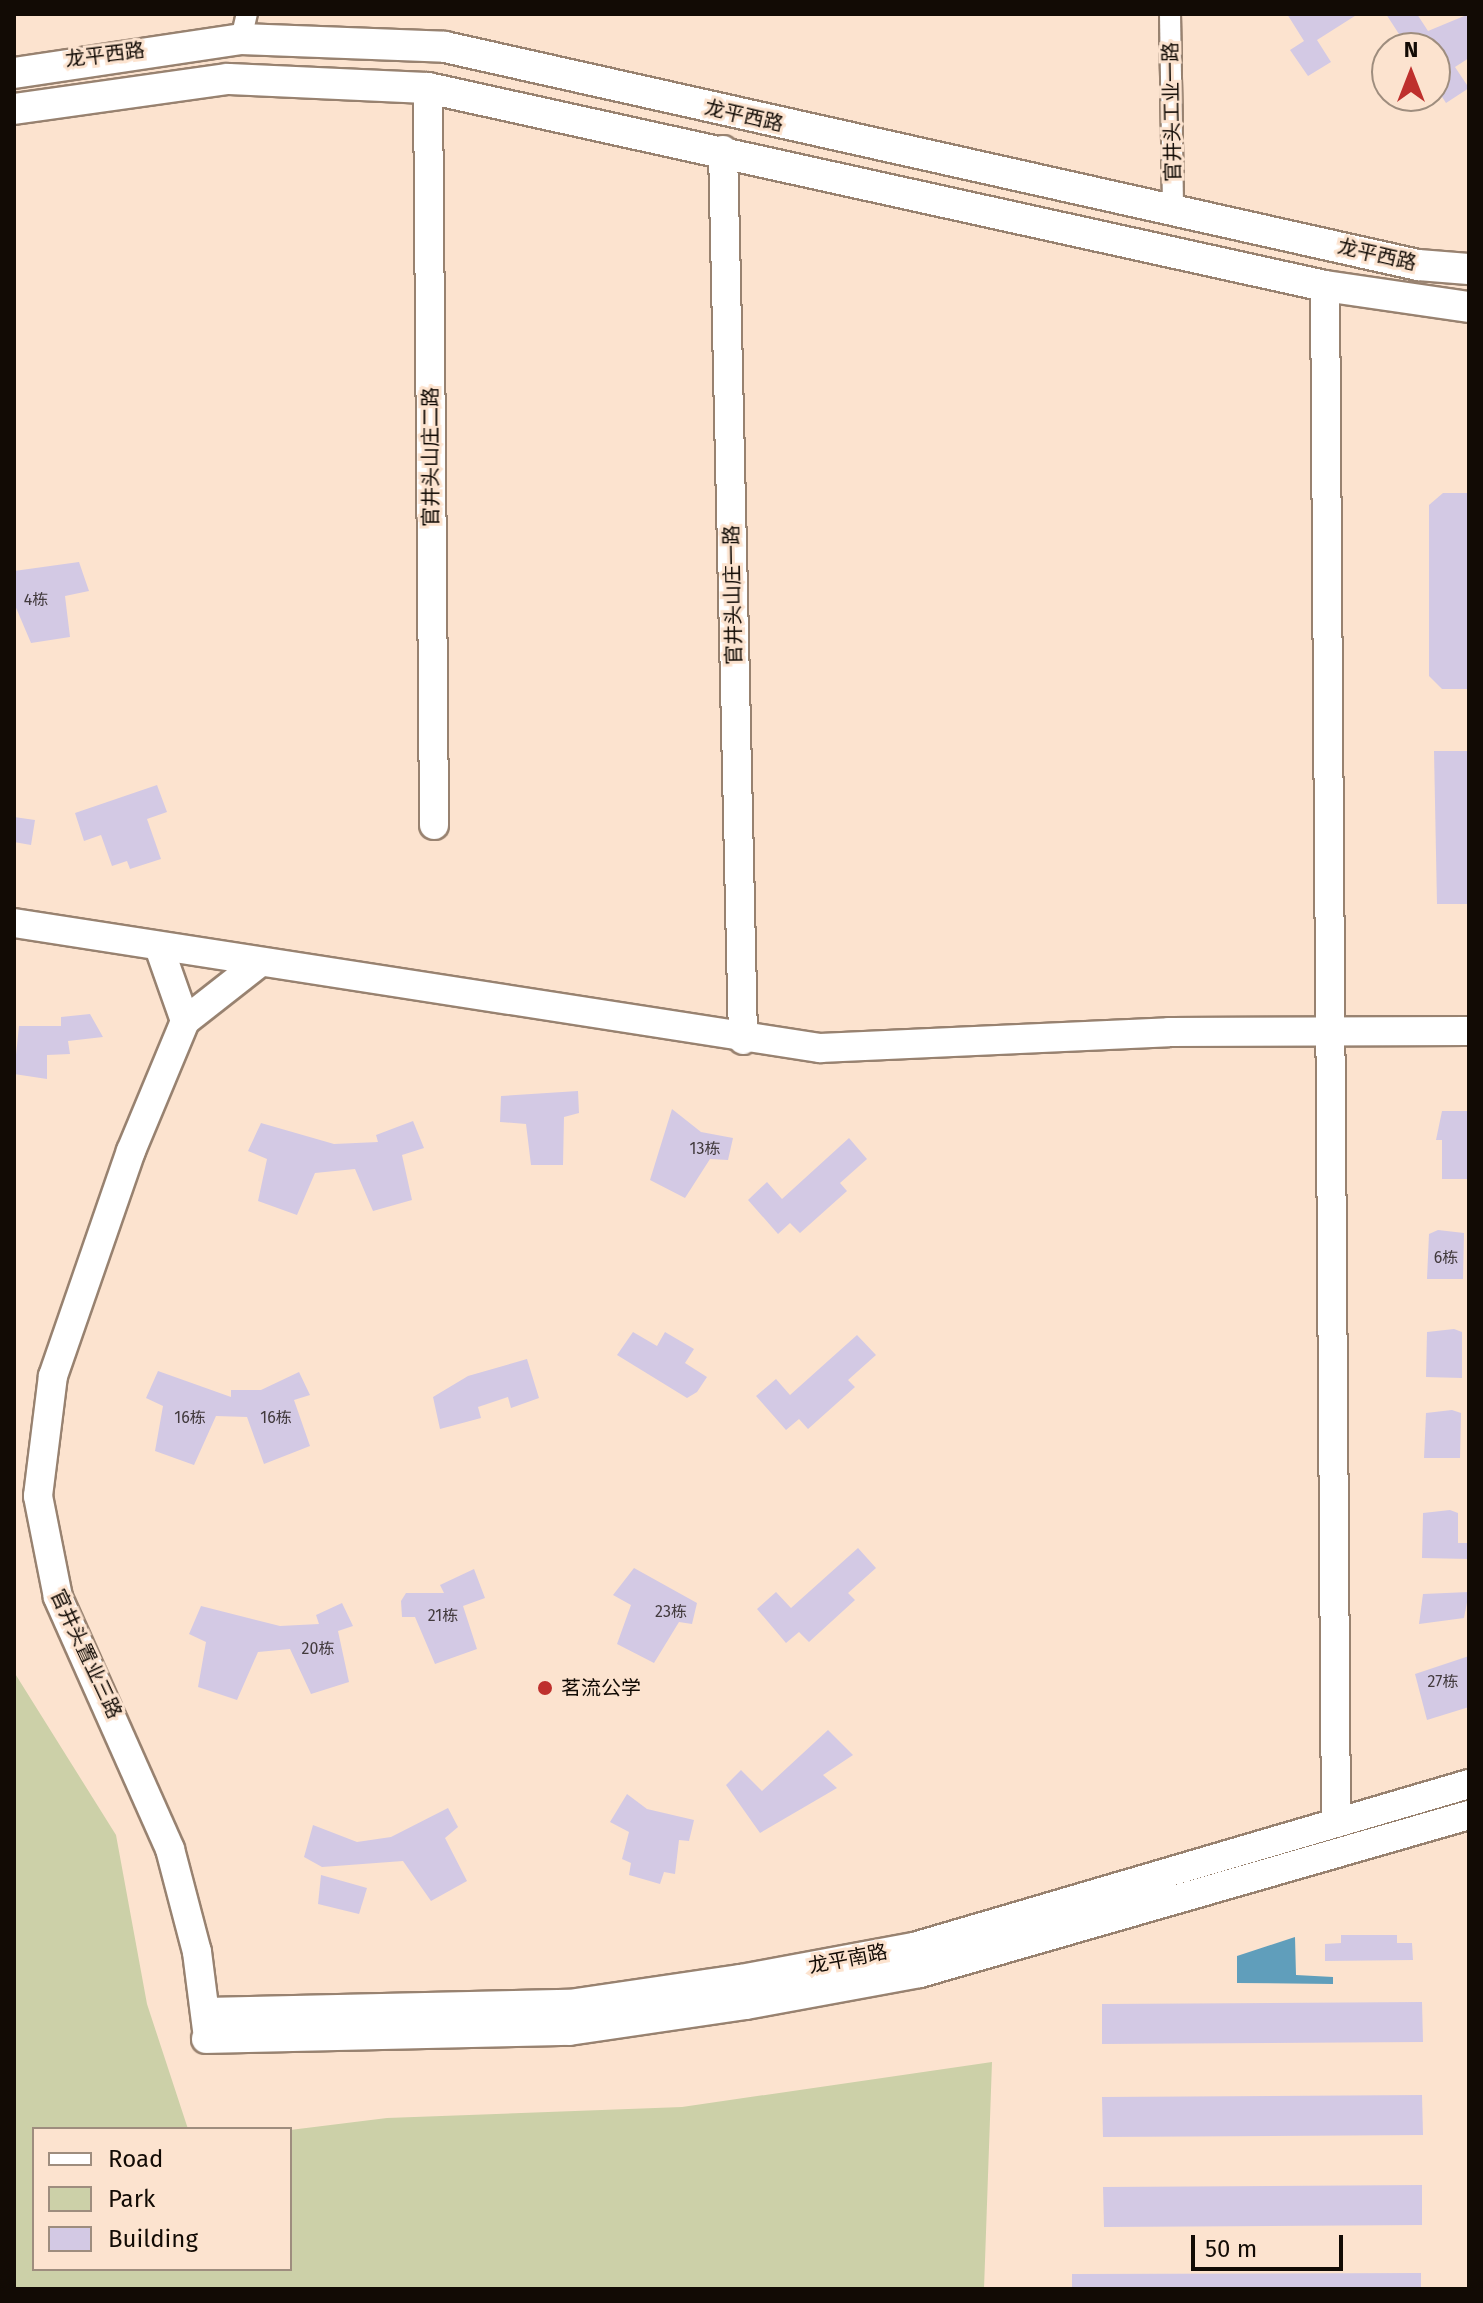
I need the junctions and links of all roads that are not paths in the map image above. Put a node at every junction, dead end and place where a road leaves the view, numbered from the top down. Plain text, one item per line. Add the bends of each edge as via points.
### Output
1 (1170, 14) edge
2 (244, 26) edge
3 (14, 73) edge
4 (428, 88) junction
5 (14, 109) edge
6 (723, 150) junction
7 (1173, 210) junction
8 (1469, 269) edge
9 (1325, 286) junction
10 (1469, 307) edge
11 (434, 825) dead end
12 (14, 923) edge
13 (159, 947) junction
14 (259, 963) junction
15 (185, 1021) junction
16 (1469, 1031) edge
17 (1329, 1032) junction
18 (743, 1040) junction
19 (1469, 1784) edge
20 (1469, 1815) edge
21 (1336, 1823) junction
22 (207, 2036) junction

1 - 7 street, 官井头工业一路
2 - 3 main road, 龙平西路
2 - 7 main road, 龙平西路 via 445,47
4 - 5 main road, 龙平西路 via 228,79
4 - 6 main road, 龙平西路
4 - 11 street, 官井头山庄二路
6 - 9 main road, 龙平西路
6 - 18 street, 官井头山庄一路
7 - 8 main road, 龙平西路 via 1418,265
9 - 10 main road, 龙平西路
9 - 17 street
12 - 13 street
13 - 14 street
13 - 15 street
14 - 15 street
14 - 18 street
15 - 22 street, 官井头置业三路 via 65,1334 44,1415 38,1496 58,1597 170,1849
16 - 17 street
17 - 18 street via 1169,1032 859,1051
17 - 21 street
19 - 21 street, 龙平南路
20 - 22 street, 龙平南路 via 920,1973 746,2005 569,2031
21 - 22 street, 龙平南路 via 914,1947 569,2004

